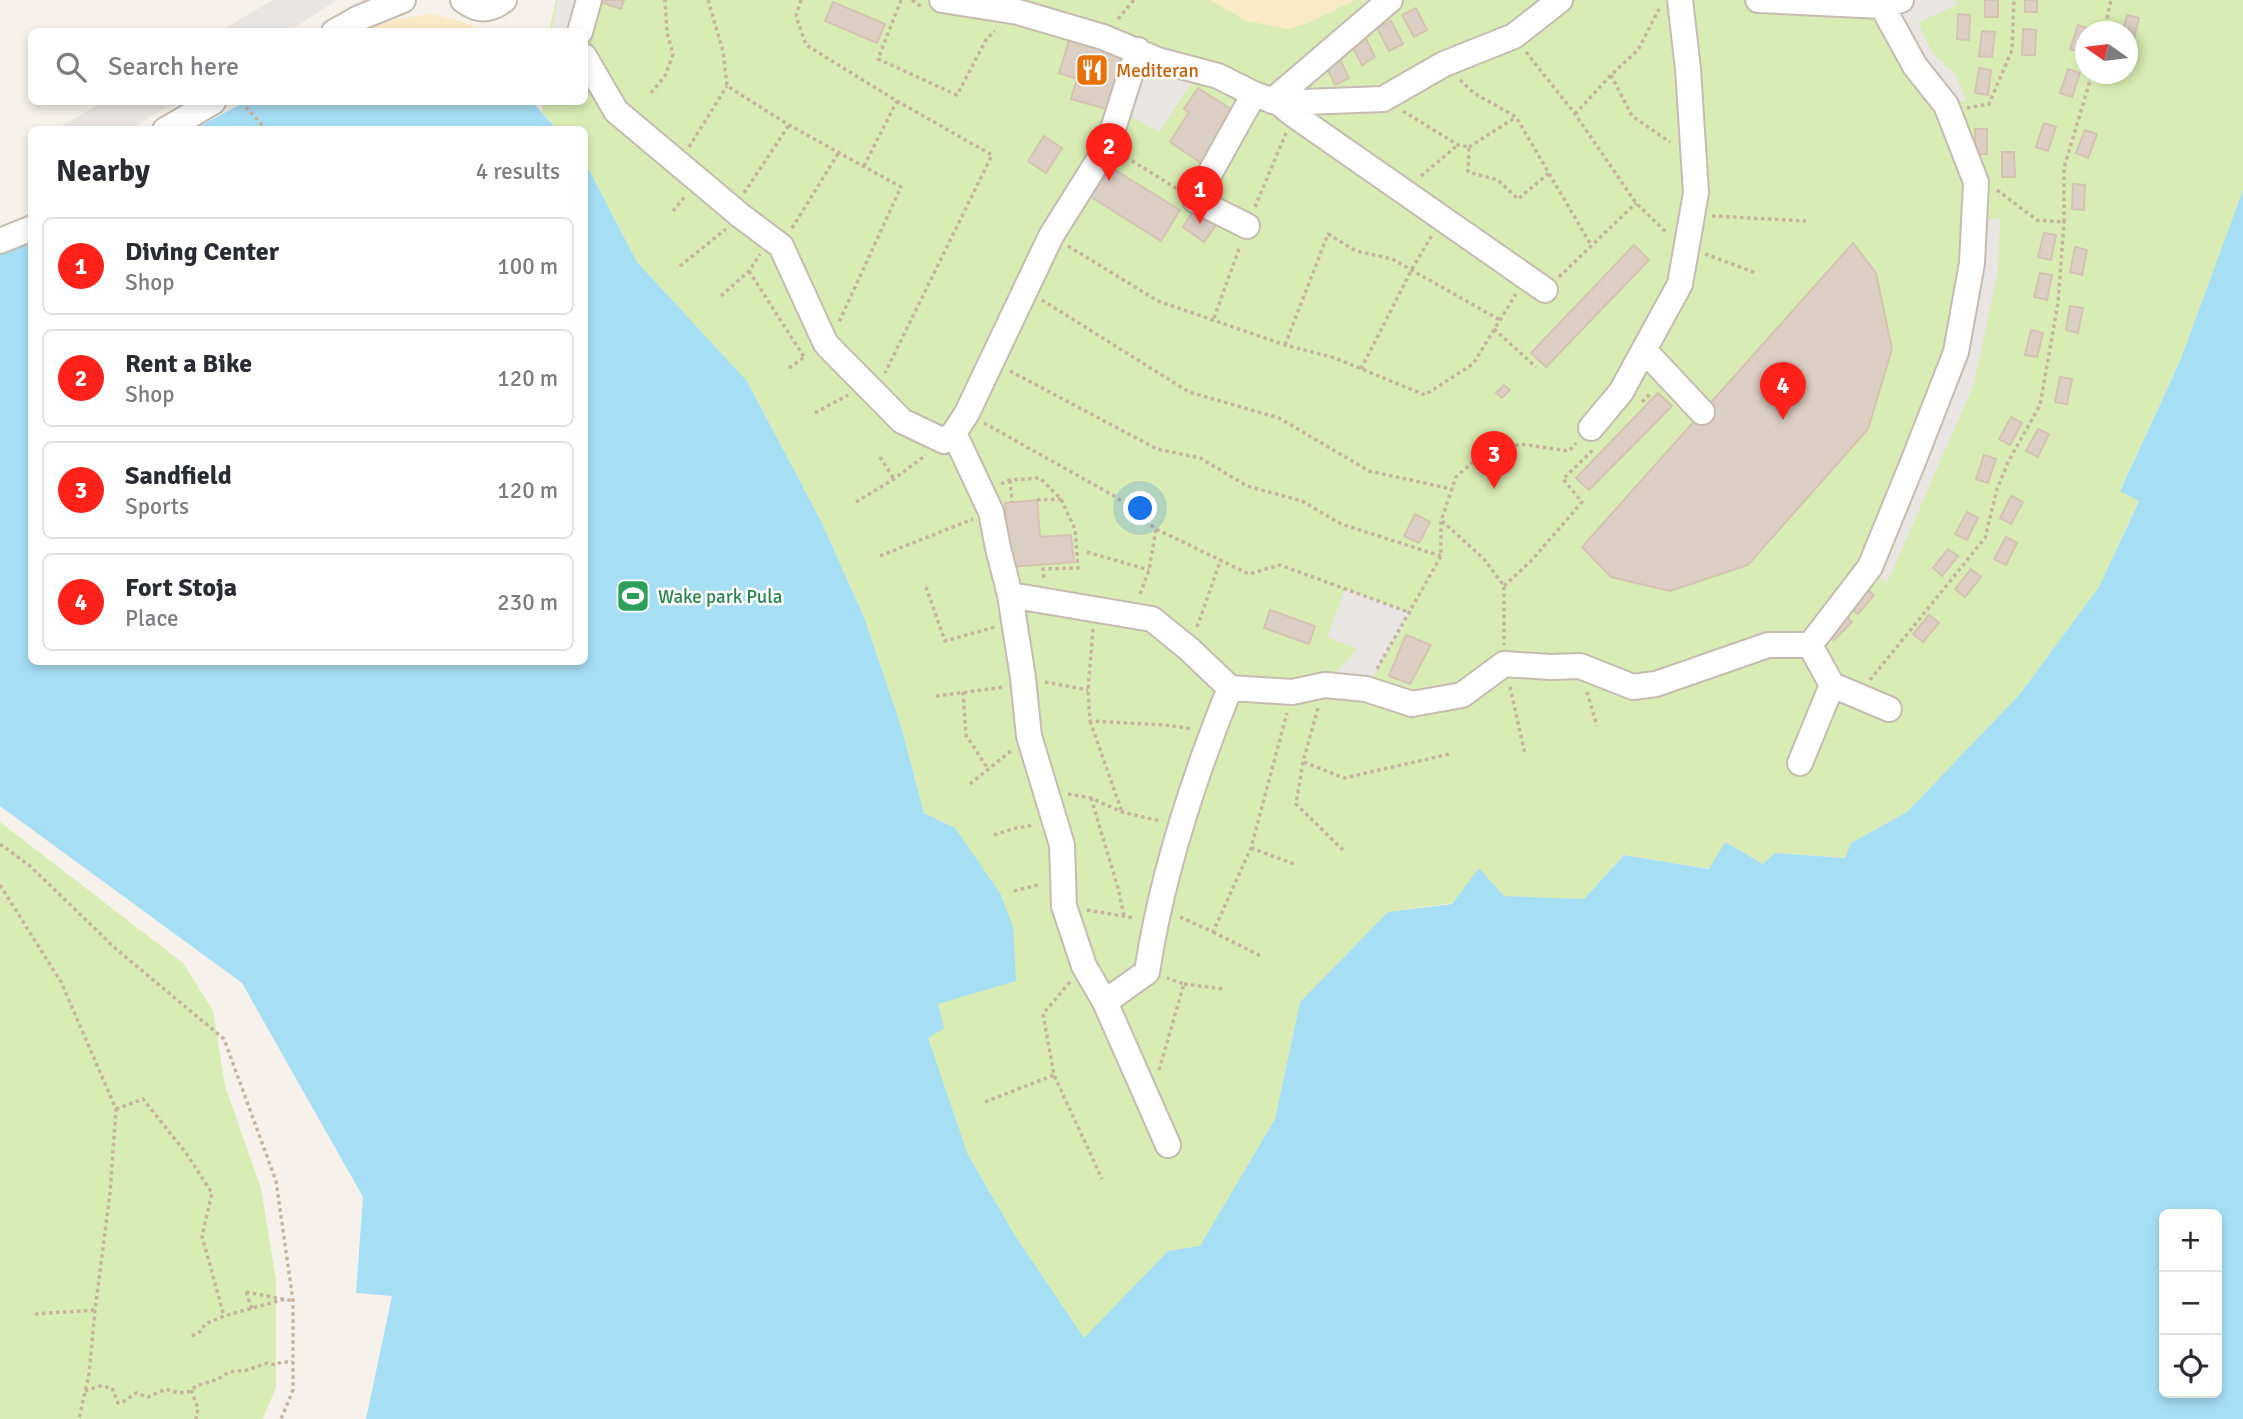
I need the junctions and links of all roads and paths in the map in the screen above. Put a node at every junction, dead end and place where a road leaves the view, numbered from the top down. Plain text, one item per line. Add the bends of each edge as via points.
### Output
1 (463, 0) edge
2 (505, 0) edge
3 (589, 0) edge
4 (665, 0) edge
5 (708, 0) edge
6 (801, 0) edge
7 (901, 0) edge
8 (942, 0) edge
9 (1390, 0) edge
10 (1560, 0) edge
11 (1758, 0) edge
12 (2014, 0) edge
13 (2111, 0) edge
14 (394, 2) edge
15 (1671, 3) edge
16 (1891, 3) edge
17 (1018, 12) junction
18 (2106, 21) edge
19 (342, 28) edge
20 (581, 28) edge
21 (1514, 36) junction
22 (1148, 55) junction
23 (588, 63) edge
24 (1444, 64) junction
25 (1611, 75) junction
26 (2089, 84) edge
27 (727, 86) junction
28 (651, 93) dead end
29 (1268, 99) junction
30 (1383, 99) junction
31 (897, 101) junction
32 (208, 105) edge
33 (244, 105) edge
34 (1948, 111) junction
35 (1575, 114) junction
36 (1516, 117) junction
37 (789, 125) junction
38 (172, 126) edge
39 (263, 126) edge
40 (1108, 145) junction
41 (1458, 145) junction
42 (1469, 147) junction
43 (839, 152) junction
44 (1694, 157) junction
45 (679, 164) junction
46 (864, 166) junction
47 (1549, 173) junction
48 (1976, 183) junction
49 (1403, 191) junction
50 (1195, 200) junction
51 (1636, 203) junction
52 (737, 213) junction
53 (1692, 215) junction
54 (1442, 219) junction
55 (1806, 221) dead end
56 (2064, 222) junction
57 (1247, 226) dead end
58 (28, 230) edge
59 (1051, 236) junction
60 (0, 242) edge
61 (776, 242) junction
62 (1591, 245) junction
63 (1686, 249) junction
64 (680, 266) dead end
65 (1412, 269) junction
66 (749, 271) junction
67 (1756, 272) dead end
68 (1536, 284) junction
69 (1026, 290) junction
70 (721, 296) dead end
71 (1500, 320) junction
72 (1494, 329) junction
73 (1286, 345) junction
74 (828, 346) junction
75 (1644, 350) junction
76 (804, 357) dead end
77 (992, 362) junction
78 (1536, 367) dead end
79 (1361, 369) junction
80 (870, 390) junction
81 (1652, 392) dead end
82 (1642, 402) dead end
83 (1702, 412) dead end
84 (815, 413) dead end
85 (955, 429) junction
86 (1597, 434) junction
87 (880, 457) dead end
88 (894, 479) junction
89 (1010, 480) junction
90 (1452, 489) junction
91 (1061, 499) junction
92 (1037, 500) dead end
93 (856, 502) dead end
94 (996, 502) junction
95 (1441, 521) junction
96 (1156, 528) junction
97 (1087, 552) dead end
98 (882, 555) dead end
99 (1441, 555) junction
100 (1220, 559) junction
101 (1149, 570) junction
102 (1504, 586) junction
103 (926, 587) dead end
104 (1010, 595) junction
105 (1045, 601) junction
106 (1095, 610) junction
107 (1410, 613) junction
108 (1133, 616) junction
109 (1014, 622) junction
110 (1810, 645) junction
111 (1189, 649) junction
112 (1504, 664) junction
113 (1580, 666) junction
114 (1024, 681) junction
115 (1325, 685) junction
116 (1230, 688) junction
117 (1366, 689) junction
118 (1841, 689) junction
119 (1088, 690) junction
120 (963, 692) junction
121 (1292, 692) junction
122 (936, 696) dead end
123 (1889, 709) dead end
124 (1090, 721) junction
125 (1597, 726) dead end
126 (1212, 733) junction
127 (1030, 736) junction
128 (1450, 754) dead end
129 (1525, 754) dead end
130 (1303, 762) junction
131 (1800, 763) dead end
132 (988, 769) junction
133 (970, 784) dead end
134 (1045, 790) junction
135 (1091, 798) junction
136 (1122, 812) junction
137 (1054, 822) junction
138 (1181, 825) junction
139 (994, 835) dead end
140 (0, 844) edge
141 (1251, 848) junction
142 (1344, 851) dead end
143 (1297, 865) dead end
144 (1063, 878) junction
145 (0, 885) edge
146 (1014, 891) dead end
147 (1064, 906) junction
148 (1157, 914) junction
149 (1124, 916) junction
150 (1213, 932) junction
151 (1261, 956) dead end
152 (1084, 966) junction
153 (1147, 972) junction
154 (1184, 984) junction
155 (1224, 989) dead end
156 (1105, 1002) junction
157 (1054, 1075) junction
158 (985, 1102) dead end
159 (1149, 1102) junction
160 (116, 1109) junction
161 (1168, 1145) dead end
162 (1102, 1179) dead end
163 (285, 1299) junction
164 (292, 1301) junction
165 (252, 1309) junction
166 (95, 1310) junction
167 (35, 1314) dead end
168 (224, 1316) junction
169 (192, 1336) dead end
170 (293, 1362) junction
171 (191, 1390) junction
172 (85, 1391) junction
173 (79, 1419) edge
174 (196, 1419) edge
175 (281, 1419) edge

1 - 2 street via 479,9 496,7
3 - 20 street
4 - 28 path via 673,54 666,76
5 - 27 path via 723,51
6 - 31 path via 796,16 806,45
7 - 17 path via 878,59 957,95 987,38
8 - 17 street
9 - 29 street
10 - 21 street
11 - 16 street
12 - 34 path via 2012,50 1989,104
13 - 18 path
14 - 19 street
15 - 25 path via 1656,12 1637,50
15 - 44 street via 1688,69
16 - 34 street via 1915,66
17 - 22 street
21 - 24 street
21 - 35 path
22 - 29 street via 1218,76
22 - 40 street via 1129,82
23 - 45 street via 616,111
24 - 30 street
24 - 36 path via 1474,93
25 - 35 path
25 - 44 path via 1632,117
26 - 56 path via 2064,167
27 - 37 path
27 - 45 path
29 - 30 street
29 - 49 street
29 - 50 street
30 - 41 path
31 - 46 path
31 - 80 path via 992,155
32 - 38 street
33 - 39 path
34 - 48 street
35 - 51 path
36 - 42 path
36 - 47 path
37 - 43 path
37 - 52 path
40 - 50 path
40 - 59 street
41 - 42 path
41 - 49 path
42 - 47 path via 1468,172 1498,180 1518,200
43 - 46 path
43 - 61 path
44 - 53 street
45 - 52 street
46 - 74 path via 901,187
47 - 62 path
48 - 56 path via 1996,190 2037,220
48 - 110 street via 1972,263 1956,352 1870,567
49 - 54 street
50 - 57 street
51 - 62 path
51 - 63 path
52 - 61 street
52 - 64 path
53 - 55 path
53 - 63 street
54 - 65 path
54 - 68 street
56 - 118 path via 2058,303 2040,405 1997,488 1985,538 1872,679
58 - 60 street
59 - 69 street
59 - 73 path via 1158,301
61 - 66 path
61 - 74 street
62 - 68 path
63 - 67 path
63 - 75 street via 1680,285
65 - 71 path
65 - 73 path via 1356,251 1328,234
65 - 79 path
66 - 70 path
66 - 76 path
68 - 71 path
69 - 77 street
69 - 90 path via 1189,393 1279,418 1368,471
71 - 72 path
72 - 78 path
72 - 79 path via 1473,363 1425,395
73 - 79 path
74 - 80 street
75 - 83 street
75 - 86 street
77 - 85 street
77 - 99 path via 1157,449 1200,458 1247,486 1303,501 1341,524
80 - 84 path
80 - 85 street via 902,421
81 - 82 path
85 - 88 path
85 - 94 street
85 - 96 path via 1116,498
86 - 90 path via 1569,451 1520,444 1480,456 1456,477
86 - 102 path via 1563,479 1582,502
87 - 88 path
88 - 93 path
89 - 91 path via 1040,478
89 - 94 path
89 - 94 path
90 - 95 path
91 - 92 path
91 - 105 path via 1075,529 1077,568 1043,567
94 - 98 path
94 - 104 street
95 - 99 path
95 - 102 path via 1484,559
96 - 100 path
96 - 101 path
97 - 101 path
99 - 107 path
100 - 107 path via 1250,574 1280,565
100 - 111 path
101 - 108 path
102 - 112 path
103 - 109 path via 945,641
104 - 105 street
104 - 109 street
105 - 106 street
106 - 108 street
106 - 119 path
107 - 117 path
108 - 111 street via 1152,619
109 - 114 street
110 - 113 street via 1768,645 1656,684 1633,687
110 - 118 street
111 - 116 street
112 - 113 street
112 - 117 street via 1462,695 1412,704
112 - 129 path
113 - 125 path
114 - 119 path
114 - 120 path
114 - 127 street
115 - 117 street
115 - 121 street
115 - 130 path
116 - 121 street
116 - 126 street
118 - 123 street
118 - 131 street
119 - 124 path
120 - 122 path
120 - 132 path via 966,735
121 - 141 path
124 - 126 path
124 - 136 path
126 - 138 street
127 - 132 path
127 - 134 street
128 - 130 path via 1344,778
130 - 142 path via 1296,804
132 - 133 path
134 - 135 path
134 - 137 street
135 - 136 path
135 - 149 path
136 - 138 path
137 - 139 path
137 - 144 street via 1062,845
138 - 148 street
140 - 164 path via 224,1039 275,1181
141 - 143 path
141 - 150 path
144 - 146 path
144 - 147 street
145 - 160 path via 61,982
147 - 149 path
147 - 152 street
148 - 149 path
148 - 150 path
148 - 153 street
150 - 151 path
152 - 156 street
152 - 157 path via 1043,1014
153 - 154 path
153 - 156 street
154 - 155 path
154 - 159 path
156 - 159 street
157 - 158 path
157 - 162 path
159 - 161 street
160 - 166 path
160 - 168 path via 143,1098 212,1193 202,1236
163 - 164 path
163 - 165 path
163 - 165 path via 246,1292
164 - 170 path
165 - 168 path
166 - 167 path
166 - 172 path
168 - 169 path
170 - 171 path via 229,1372
170 - 175 path via 293,1390
171 - 172 path via 166,1389 148,1396 136,1393 122,1402 112,1388
171 - 174 path via 198,1408
172 - 173 path

